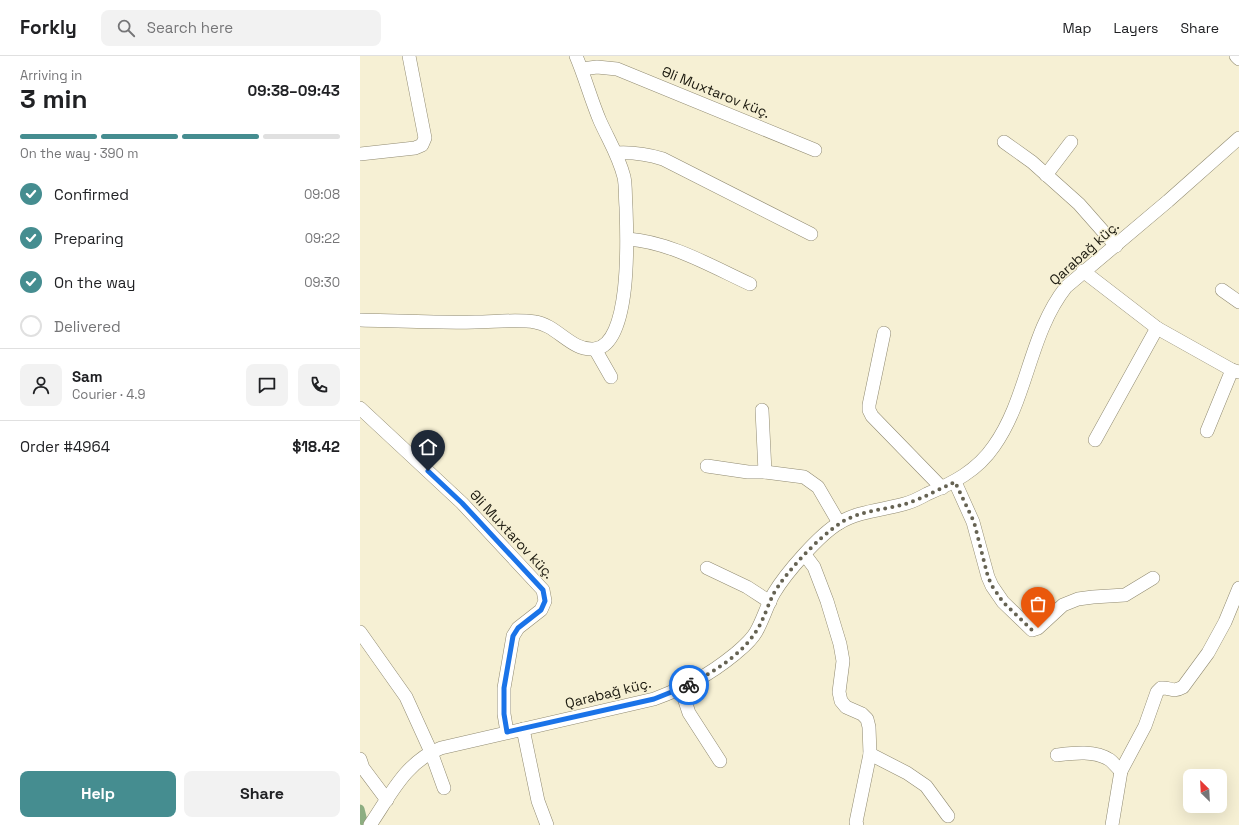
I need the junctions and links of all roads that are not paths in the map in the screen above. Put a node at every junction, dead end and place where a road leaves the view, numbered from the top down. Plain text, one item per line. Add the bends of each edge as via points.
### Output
1 (409, 56) edge
2 (576, 56) edge
3 (1236, 56) edge
4 (1239, 59) edge
5 (582, 69) junction
6 (1239, 138) edge
7 (1004, 142) dead end
8 (1070, 142) dead end
9 (815, 150) dead end
10 (616, 153) junction
11 (360, 154) edge
12 (1046, 175) junction
13 (811, 234) dead end
14 (628, 239) junction
15 (1116, 246) junction
16 (1083, 271) junction
17 (750, 284) dead end
18 (1222, 290) dead end
19 (1239, 302) edge
20 (360, 320) edge
21 (1157, 328) junction
22 (884, 333) dead end
23 (595, 349) junction
24 (1236, 371) edge
25 (611, 377) dead end
26 (360, 408) edge
27 (762, 410) dead end
28 (1207, 431) dead end
29 (1095, 440) dead end
30 (707, 466) dead end
31 (764, 472) junction
32 (955, 482) junction
33 (942, 488) junction
34 (839, 523) junction
35 (804, 555) junction
36 (707, 568) dead end
37 (1153, 578) dead end
38 (1239, 588) edge
39 (770, 602) junction
40 (360, 632) edge
41 (681, 689) junction
42 (523, 730) junction
43 (507, 732) junction
44 (431, 752) junction
45 (870, 754) junction
46 (1057, 755) dead end
47 (360, 759) edge
48 (720, 761) dead end
49 (1121, 772) junction
50 (444, 788) dead end
51 (387, 800) junction
52 (948, 816) dead end
53 (370, 825) edge
54 (547, 825) edge
55 (857, 825) edge
56 (1112, 825) edge

1 - 11 street via 425,138 422,145 416,148
2 - 5 street
3 - 4 street
5 - 9 street, Əli Muxtarov küç. via 597,66 617,69
5 - 10 street via 600,121
6 - 15 street, Qarabağ küç.
7 - 12 street
8 - 12 street
10 - 13 street via 649,154 663,159
10 - 14 street via 624,179
12 - 15 street via 1079,204
14 - 17 street via 663,245
14 - 23 street via 624,302 620,316 609,340
15 - 16 street, Qarabağ küç.
16 - 21 street
16 - 32 street, Qarabağ küç. via 1056,299 1046,317 1013,411 994,447 977,465
18 - 19 street
20 - 23 street via 534,321 549,326 569,341
21 - 24 street
21 - 29 street
22 - 33 street via 869,410
23 - 25 street
24 - 28 street
26 - 43 street, Əli Muxtarov küç. via 462,503 543,590 545,601 541,610 518,628 513,636 504,688
27 - 31 street
30 - 31 street
31 - 34 street via 804,477 818,486
32 - 33 street, Qarabağ küç.
32 - 37 street via 974,522 992,586 1003,602 1032,630 1038,628 1063,606 1078,599 1125,595
33 - 34 street, Qarabağ küç. via 906,504 855,516
34 - 35 street, Qarabağ küç.
35 - 39 street, Qarabağ küç. via 787,575
35 - 45 street via 814,568 840,644 843,661 839,692 841,701 846,707 867,719
36 - 39 street via 747,587
38 - 49 street via 1208,653 1183,686 1172,691 1161,688 1157,692 1145,726
39 - 41 street, Qarabağ küç. via 756,633 742,648 717,668
40 - 44 street via 406,697
41 - 42 street, Qarabağ küç. via 654,699
41 - 48 street via 689,713
42 - 43 street, Qarabağ küç.
42 - 54 street via 538,801
43 - 44 street, Qarabağ küç.
44 - 50 street
44 - 51 street, Qarabağ küç. via 407,771
45 - 52 street via 926,786
45 - 55 street
46 - 49 street via 1081,752 1097,755 1109,760
47 - 51 street via 363,768
49 - 56 street
51 - 53 street, Qarabağ küç.

